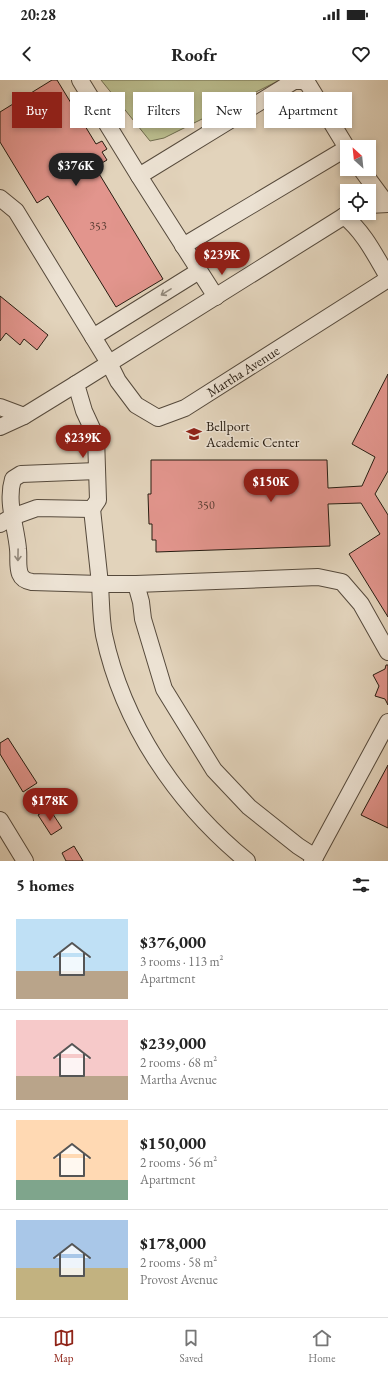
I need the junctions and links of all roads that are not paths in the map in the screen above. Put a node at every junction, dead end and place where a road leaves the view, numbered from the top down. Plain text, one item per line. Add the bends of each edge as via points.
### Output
1 (80, 80) edge
2 (342, 140) edge
3 (340, 152) edge
4 (138, 176) junction
5 (366, 176) edge
6 (0, 198) edge
7 (387, 203) edge
8 (376, 204) edge
9 (340, 218) edge
10 (351, 220) edge
11 (183, 246) junction
12 (199, 271) junction
13 (388, 278) edge
14 (216, 296) junction
15 (93, 337) junction
16 (109, 363) junction
17 (76, 384) junction
18 (0, 407) edge
19 (24, 416) junction
20 (0, 427) edge
21 (97, 471) junction
22 (92, 509) junction
23 (6, 520) edge
24 (100, 584) junction
25 (136, 584) junction
26 (388, 652) edge
27 (388, 722) edge
28 (0, 820) edge
29 (314, 859) edge
30 (25, 861) edge
31 (247, 861) edge

1 - 4 street
2 - 4 street via 308,84 294,81
3 - 11 street
4 - 11 street
5 - 7 street
6 - 15 street via 16,210
7 - 8 street
9 - 14 street
10 - 13 street
11 - 12 street
12 - 14 street
12 -> 15 street
13 - 16 street, Martha Avenue via 185,408 158,418 136,405 118,381
14 - 16 street
15 - 16 street
16 - 17 street
17 - 19 street
17 - 21 street via 84,411 96,437
18 - 19 street
19 - 20 street
21 - 22 street via 98,500
21 - 23 street via 21,474 14,479 11,487
22 - 23 street via 37,508
22 - 24 street
23 -> 24 street via 17,536 19,572 22,578 32,582
24 - 25 street
24 - 31 street via 104,635 119,689 144,741 190,807
25 - 26 street via 318,576 342,582 361,604
25 - 29 street via 143,619 164,689 214,770 249,807
27 - 29 street
28 - 30 street

